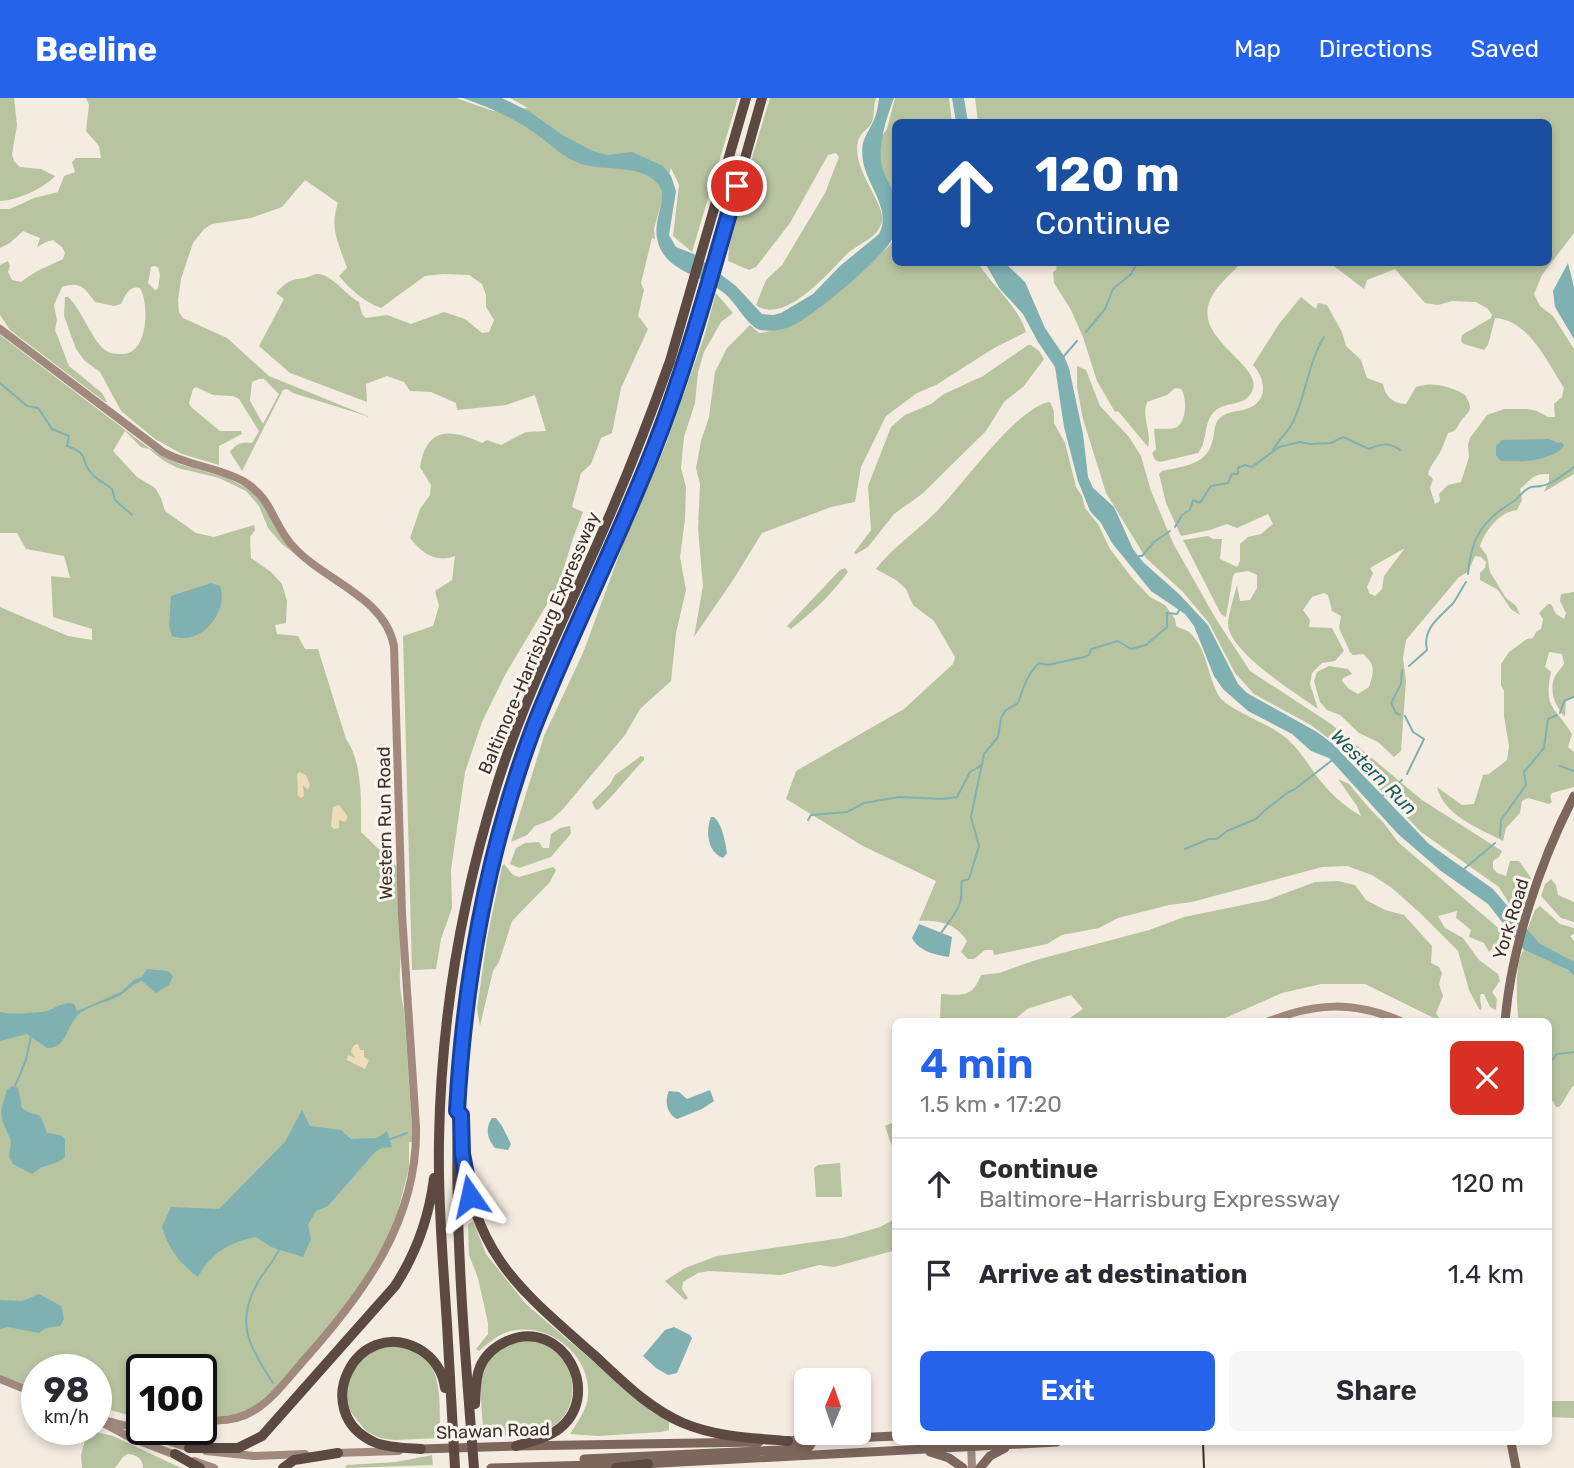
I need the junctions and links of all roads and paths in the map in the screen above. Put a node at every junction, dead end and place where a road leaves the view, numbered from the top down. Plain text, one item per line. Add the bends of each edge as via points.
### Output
1 (746, 98) edge
2 (762, 98) edge
3 (0, 329) edge
4 (1574, 796) edge
5 (1574, 809) edge
6 (1560, 828) junction
7 (1278, 1018) edge
8 (1392, 1018) edge
9 (1505, 1018) edge
10 (457, 1111) junction
11 (439, 1139) junction
12 (461, 1285) junction
13 (0, 1379) edge
14 (21, 1388) edge
15 (475, 1404) junction
16 (217, 1420) edge
17 (112, 1427) edge
18 (453, 1431) junction
19 (121, 1432) junction
20 (126, 1432) edge
21 (474, 1434) junction
22 (892, 1436) edge
23 (872, 1437) edge
24 (788, 1441) junction
25 (794, 1441) edge
26 (165, 1445) edge
27 (181, 1445) edge
28 (971, 1445) edge
29 (1011, 1445) joint
30 (1510, 1445) edge
31 (516, 1446) junction
32 (810, 1446) edge
33 (189, 1448) junction
34 (421, 1450) junction
35 (922, 1450) junction
36 (338, 1453) junction
37 (175, 1454) junction
38 (648, 1464) junction
39 (516, 1467) edge
40 (200, 1468) edge
41 (214, 1468) edge
42 (283, 1468) edge
43 (455, 1468) edge
44 (474, 1468) edge
45 (480, 1468) edge
46 (491, 1468) edge
47 (616, 1468) edge
48 (963, 1468) edge
49 (972, 1468) edge
50 (980, 1468) edge
51 (1516, 1468) edge

1 - 11 highway, Baltimore-Harrisburg Expressway via 670,360 496,786 457,949 445,1037
2 - 10 highway, Baltimore-Harrisburg Expressway via 705,297 654,448 544,702 512,792 475,944
3 - 16 street, Western Run Road via 163,452 236,478 261,494 289,542 379,613 394,646 402,914 416,1127 408,1187 381,1258 342,1318 257,1410 230,1421
4 - 6 main road, York Road
5 - 6 main road, York Road
6 - 9 main road, York Road via 1517,949
7 - 8 street via 1328,1006 1370,1010
10 - 12 highway, Baltimore-Harrisburg Expressway
10 - 24 highway via 475,1213 496,1255 524,1293 634,1392 668,1416 723,1435
11 - 18 highway, Baltimore-Harrisburg Expressway
11 - 33 highway via 422,1234 387,1297 262,1436 238,1448
12 - 15 highway
12 - 21 highway, Baltimore-Harrisburg Expressway
13 - 14 street
15 - 21 highway
15 - 31 highway via 479,1369 503,1343 536,1337 566,1354 579,1387 572,1414 551,1434
17 - 19 street, Shawan Road
18 - 34 highway via 443,1377 426,1354 394,1342 361,1354 348,1370 342,1389 351,1424 377,1443
18 - 43 highway, Baltimore-Harrisburg Expressway
19 - 20 street, Shawan Road
19 - 37 street, Shawan Road
21 - 44 highway, Baltimore-Harrisburg Expressway
21 - 45 highway
22 - 23 main road, Shawan Road
24 - 25 main road, Shawan Road
24 - 31 main road, Shawan Road
26 - 37 street, Shawan Road
27 - 33 street, Shawan Road
28 - 29 main road, Shawan Road
28 - 35 main road, Shawan Road
28 - 49 street
29 - 50 main road via 990,1456
30 - 51 main road
31 - 34 main road, Shawan Road
32 - 39 main road via 585,1458
33 - 36 street, Shawan Road via 254,1456
34 - 36 street, Shawan Road
35 - 38 main road, Shawan Road
35 - 48 main road via 949,1458
36 - 42 highway via 294,1460
37 - 40 highway
37 - 41 street, Shawan Road
38 - 39 main road, Shawan Road
38 - 47 highway
39 - 46 main road, Shawan Road

